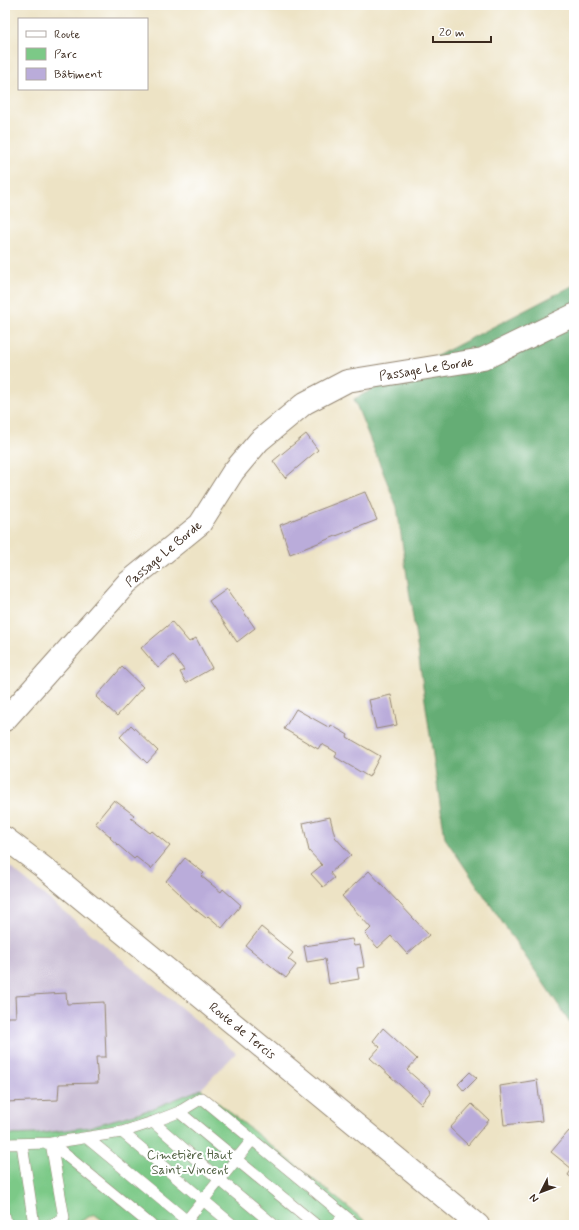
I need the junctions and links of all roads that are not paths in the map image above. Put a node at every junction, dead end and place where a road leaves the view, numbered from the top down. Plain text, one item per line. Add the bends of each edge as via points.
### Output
1 (574, 315) edge
2 (5, 720) edge
3 (5, 838) edge
4 (179, 1112) junction
5 (153, 1122) junction
6 (122, 1132) junction
7 (87, 1138) junction
8 (252, 1140) junction
9 (51, 1143) junction
10 (5, 1144) edge
11 (22, 1144) junction
12 (236, 1160) junction
13 (220, 1180) junction
14 (203, 1200) junction
15 (344, 1215) junction
16 (5, 1217) edge
17 (187, 1224) edge
18 (6, 1225) edge
19 (34, 1225) edge
20 (52, 1225) edge
21 (151, 1225) edge
22 (233, 1225) edge
23 (274, 1225) edge
24 (316, 1225) edge
25 (336, 1225) edge
26 (356, 1225) edge
27 (478, 1225) edge

1 - 2 street, Passage Le Borde via 483,359 347,381 305,403 259,441 233,472 200,524 126,583
3 - 27 street, Route de Tercis via 43,866
4 - 5 lane
4 - 8 lane via 202,1098
4 - 12 lane
5 - 6 lane
5 - 13 lane
6 - 7 lane
6 - 14 lane
7 - 9 lane
7 - 17 lane
8 - 12 lane
8 - 15 lane
9 - 11 lane
9 - 20 lane via 64,1218
9 - 21 lane
10 - 11 lane
11 - 19 lane
12 - 13 lane
12 - 24 lane
13 - 14 lane
13 - 23 lane
14 - 17 lane
14 - 22 lane
15 - 25 lane
15 - 26 lane
16 - 18 lane

